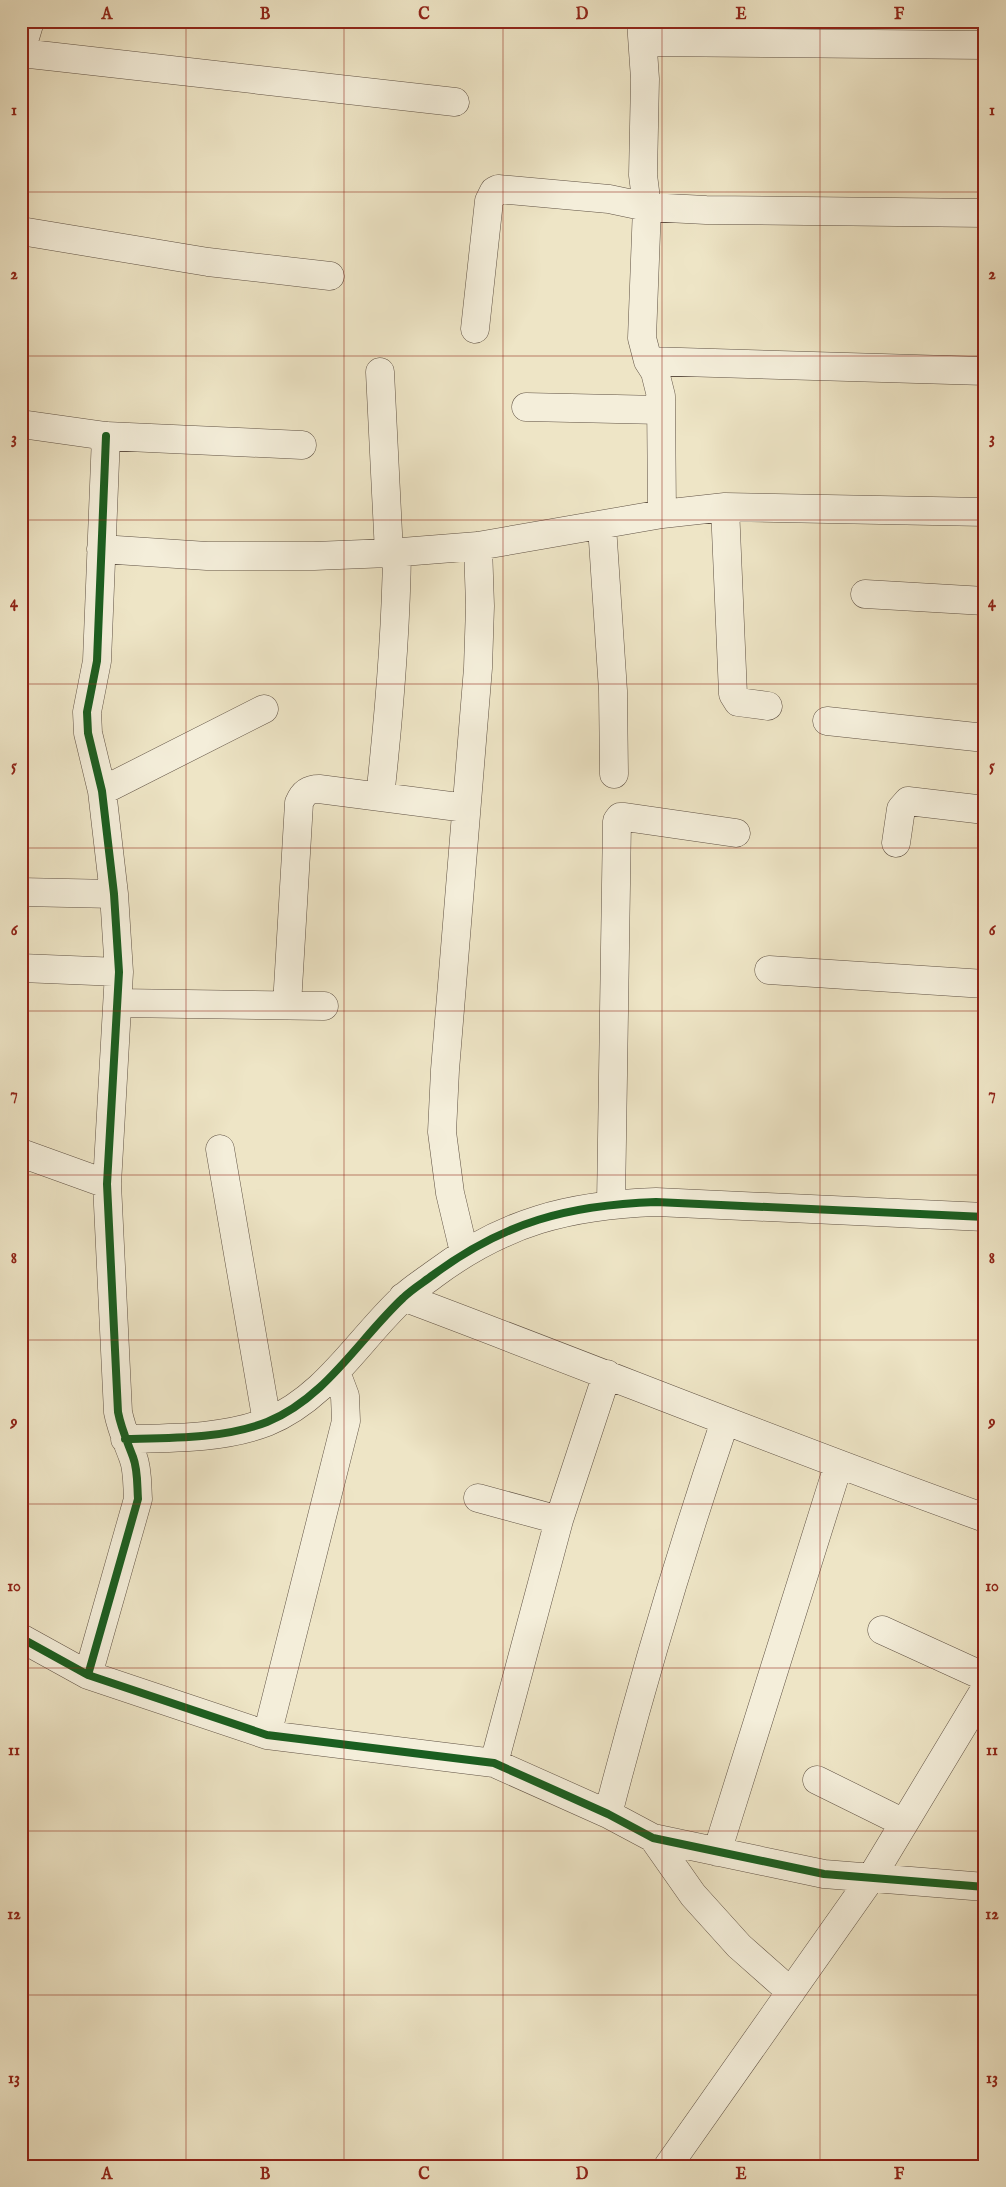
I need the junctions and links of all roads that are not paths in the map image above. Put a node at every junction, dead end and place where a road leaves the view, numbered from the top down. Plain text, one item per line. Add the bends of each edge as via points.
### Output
1 (642, 31) edge
2 (23, 42) edge
3 (985, 45) edge
4 (455, 102) dead end
5 (647, 207) junction
6 (985, 212) edge
7 (21, 231) edge
8 (330, 276) dead end
9 (475, 329) dead end
10 (648, 361) junction
11 (985, 371) edge
12 (380, 372) dead end
13 (526, 407) dead end
14 (661, 410) junction
15 (21, 424) edge
16 (106, 436) junction
17 (302, 445) dead end
18 (726, 507) junction
19 (985, 512) edge
20 (662, 514) junction
21 (602, 526) junction
22 (478, 546) junction
23 (101, 549) junction
24 (393, 552) junction
25 (865, 594) dead end
26 (985, 601) edge
27 (768, 706) dead end
28 (264, 709) dead end
29 (827, 721) dead end
30 (985, 738) edge
31 (614, 774) dead end
32 (102, 791) junction
33 (380, 797) junction
34 (466, 808) junction
35 (985, 810) edge
36 (736, 833) dead end
37 (896, 843) dead end
38 (21, 892) edge
39 (114, 894) junction
40 (21, 968) edge
41 (769, 970) dead end
42 (120, 972) junction
43 (985, 984) edge
44 (118, 1004) junction
45 (286, 1005) junction
46 (324, 1006) dead end
47 (220, 1149) dead end
48 (21, 1154) edge
49 (107, 1184) junction
50 (611, 1204) junction
51 (985, 1217) edge
52 (464, 1252) junction
53 (404, 1297) junction
54 (336, 1372) junction
55 (607, 1374) junction
56 (725, 1420) junction
57 (267, 1422) junction
58 (125, 1438) junction
59 (838, 1466) junction
60 (478, 1498) dead end
61 (985, 1518) edge
62 (559, 1520) junction
63 (882, 1630) dead end
64 (21, 1638) edge
65 (88, 1675) junction
66 (985, 1677) edge
67 (985, 1689) edge
68 (267, 1735) junction
69 (494, 1763) junction
70 (817, 1780) dead end
71 (608, 1814) junction
72 (904, 1824) junction
73 (653, 1838) junction
74 (717, 1852) junction
75 (871, 1878) junction
76 (985, 1887) edge
77 (791, 1992) junction
78 (668, 2166) edge

1 - 3 street
1 - 5 street via 645,78 643,175
2 - 4 street
5 - 6 street
5 - 9 street via 609,199 504,188 494,191 489,201
5 - 10 street via 642,338
7 - 8 street via 208,262
10 - 11 street
10 - 14 street via 659,384
12 - 24 street
13 - 14 street
14 - 20 street
15 - 16 street
16 - 17 street
16 - 23 street
18 - 19 street
18 - 20 street
18 - 27 street via 733,694 738,702
20 - 21 street
21 - 22 street
21 - 31 street via 613,691
22 - 24 street
22 - 34 street via 478,668
23 - 24 street via 207,556
23 - 32 street via 97,662 87,712 88,733
24 - 33 street via 396,634
25 - 26 street
28 - 32 street
29 - 30 street
32 - 39 street
33 - 34 street
33 - 45 street via 320,789 310,789 302,795
34 - 52 street via 442,1132 450,1193
35 - 37 street via 908,801 901,809
36 - 50 street via 625,817 617,821
38 - 39 street
39 - 42 street
40 - 42 street
41 - 43 street
42 - 44 street
44 - 45 street
44 - 49 street
45 - 46 street
47 - 57 street
48 - 49 street
49 - 58 street via 118,1412
50 - 51 street via 656,1202
50 - 52 street via 565,1211 520,1226
52 - 53 street
53 - 54 street
53 - 55 street
54 - 57 street via 297,1405
54 - 68 street via 344,1396 346,1421
55 - 56 street
55 - 62 street
56 - 59 street
56 - 71 street via 678,1560
57 - 58 street via 223,1433
58 - 65 street via 134,1458 138,1499
59 - 61 street
59 - 74 street
60 - 62 street
62 - 69 street
63 - 66 street
64 - 65 street
65 - 68 street
67 - 72 street
68 - 69 street
69 - 71 street
70 - 72 street
71 - 73 street
72 - 75 street
73 - 74 street
73 - 77 street via 693,1895 739,1946
74 - 75 street via 824,1874
75 - 76 street
75 - 77 street
77 - 78 street

